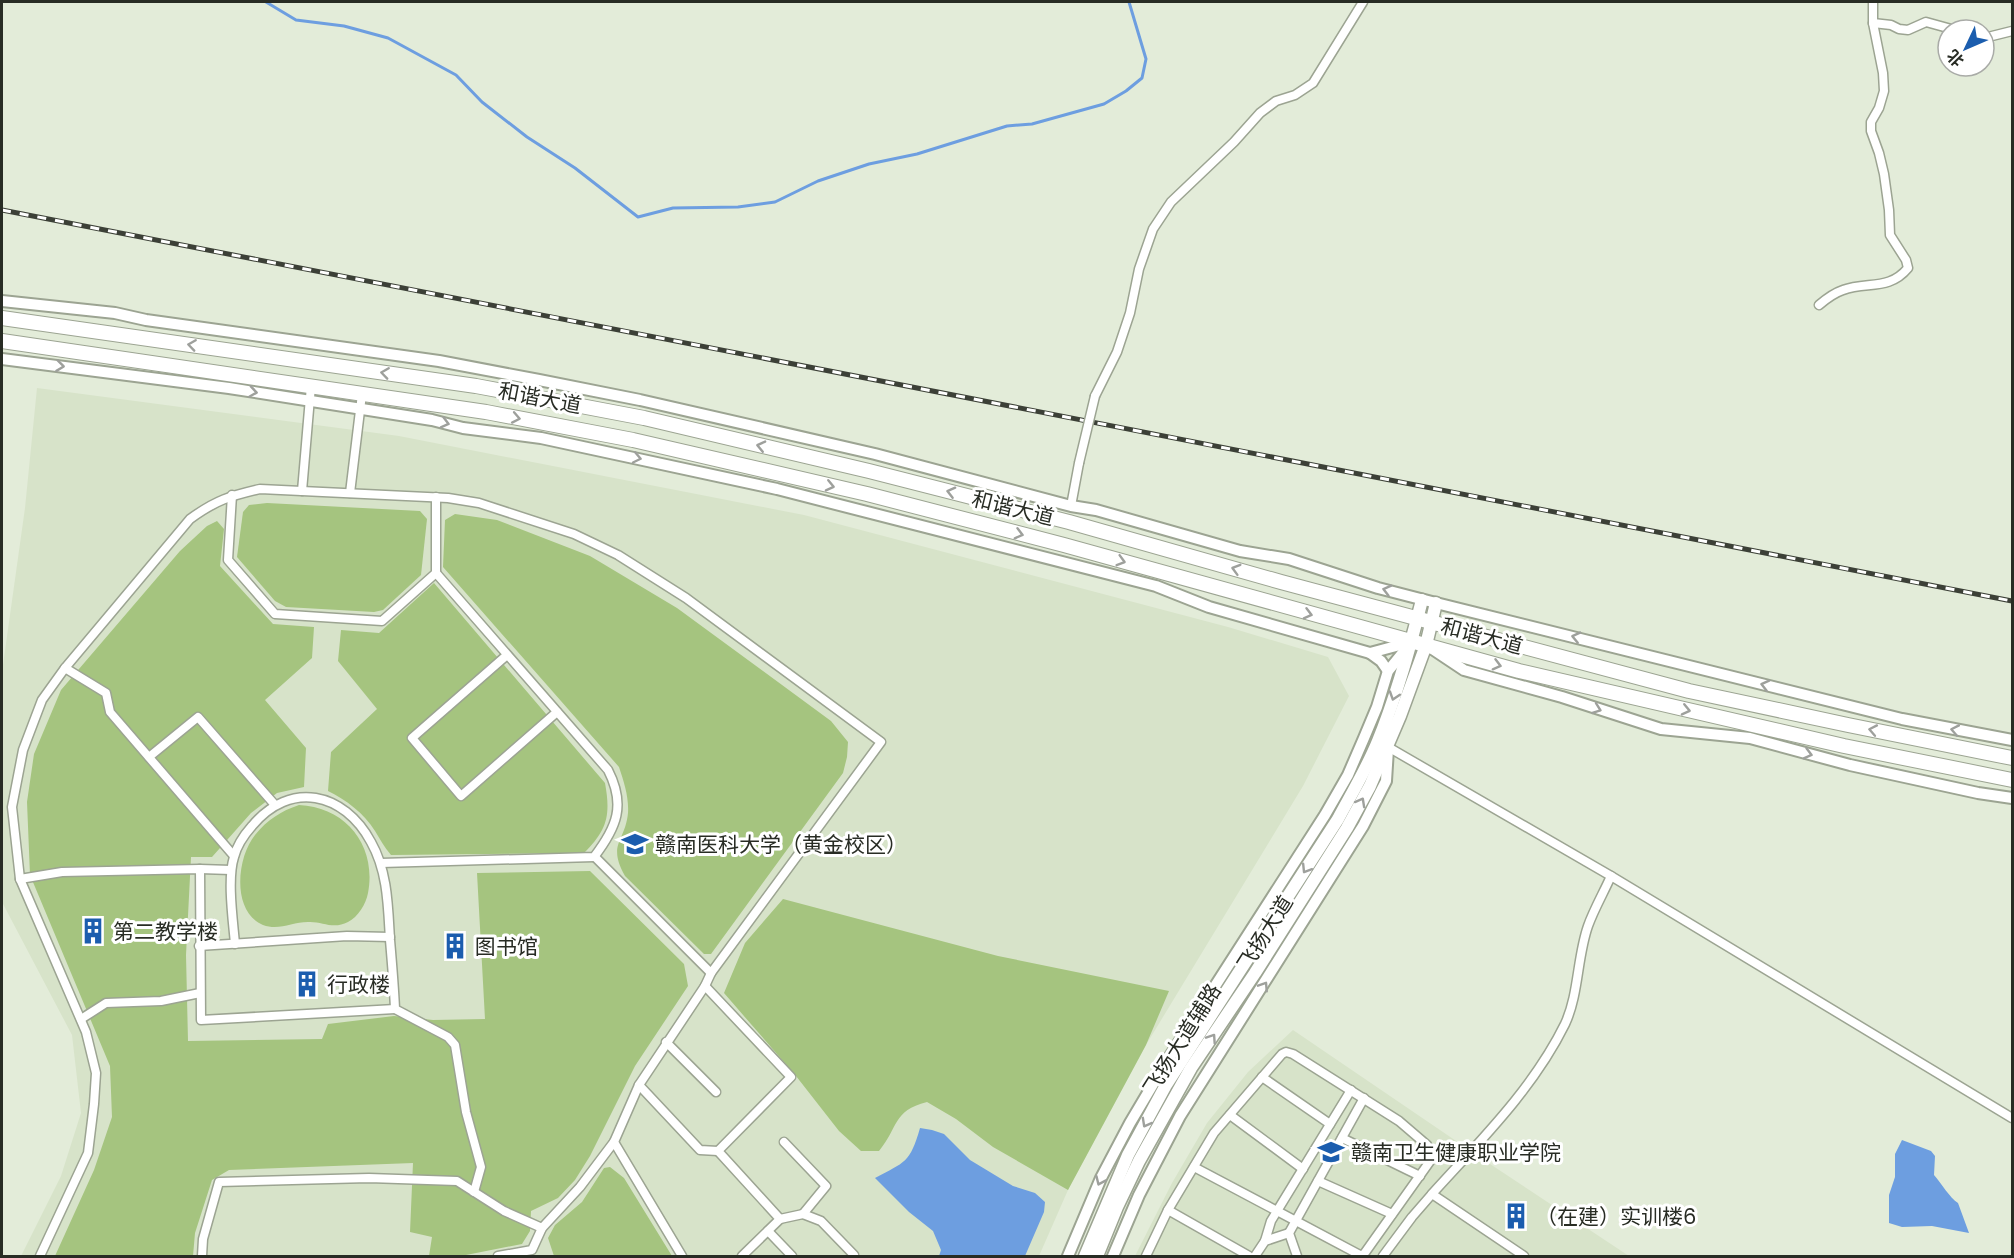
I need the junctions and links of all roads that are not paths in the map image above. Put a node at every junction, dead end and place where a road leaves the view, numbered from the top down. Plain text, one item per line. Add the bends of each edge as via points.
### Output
1 (1363, 2) edge
2 (1873, 2) edge
3 (1873, 23) junction
4 (1936, 25) edge
5 (2013, 31) edge
6 (1996, 35) edge
7 (2, 302) edge
8 (1819, 305) dead end
9 (2, 318) edge
10 (2, 341) edge
11 (2, 358) edge
12 (311, 386) junction
13 (362, 394) junction
14 (309, 401) junction
15 (360, 409) junction
16 (302, 491) junction
17 (350, 493) junction
18 (232, 495) junction
19 (436, 497) junction
20 (1071, 506) junction
21 (436, 573) junction
22 (1422, 600) junction
23 (1436, 603) junction
24 (1418, 618) junction
25 (1432, 622) junction
26 (1412, 642) junction
27 (1426, 645) junction
28 (1370, 653) junction
29 (507, 655) junction
30 (65, 668) junction
31 (1388, 671) junction
32 (557, 712) junction
33 (2013, 740) edge
34 (1388, 747) junction
35 (149, 757) junction
36 (2013, 758) edge
37 (2013, 780) edge
38 (2013, 798) edge
39 (275, 805) junction
40 (234, 856) junction
41 (595, 857) junction
42 (381, 863) junction
43 (200, 869) junction
44 (231, 870) junction
45 (1611, 876) junction
46 (20, 879) junction
47 (390, 938) junction
48 (235, 944) junction
49 (199, 946) junction
50 (711, 973) junction
51 (705, 986) junction
52 (200, 993) junction
53 (395, 1009) junction
54 (81, 1019) junction
55 (1200, 1034) junction
56 (666, 1042) junction
57 (1165, 1064) junction
58 (1191, 1068) junction
59 (1263, 1077) junction
60 (639, 1085) junction
61 (1351, 1090) junction
62 (716, 1092) dead end
63 (1364, 1098) junction
64 (1230, 1115) junction
65 (1180, 1116) junction
66 (2013, 1118) edge
67 (1130, 1123) junction
68 (1330, 1124) junction
69 (1342, 1138) junction
70 (614, 1142) junction
71 (784, 1142) dead end
72 (718, 1151) junction
73 (1128, 1155) junction
74 (1194, 1167) junction
75 (1303, 1169) junction
76 (1148, 1176) junction
77 (1420, 1176) junction
78 (1318, 1181) junction
79 (474, 1192) junction
80 (1432, 1194) junction
81 (1117, 1207) junction
82 (1168, 1210) junction
83 (1277, 1211) junction
84 (803, 1214) junction
85 (1392, 1214) junction
86 (780, 1219) junction
87 (1296, 1221) junction
88 (1097, 1226) junction
89 (542, 1228) junction
90 (768, 1231) junction
91 (1289, 1233) junction
92 (1265, 1241) junction
93 (854, 1255) edge
94 (1358, 1256) edge
95 (40, 1257) edge
96 (202, 1257) edge
97 (498, 1257) edge
98 (682, 1257) edge
99 (742, 1257) edge
100 (792, 1257) edge
101 (1070, 1257) edge
102 (1085, 1257) edge
103 (1097, 1257) edge
104 (1113, 1257) edge
105 (1146, 1257) edge
106 (1249, 1257) edge
107 (1255, 1257) edge
108 (1297, 1257) edge
109 (1383, 1257) edge
110 (1524, 1257) edge

1 - 20 street, bridge via 1313,83 1260,113 1171,202 1154,229 1139,268 1117,352 1095,396
2 - 3 street
3 - 4 street via 1908,30 1926,22
3 - 8 street via 1884,91 1870,131 1884,174 1890,235 1908,268 1890,283 1843,290
5 - 6 street
7 - 20 street via 115,313 439,361 539,380 875,454
24 -> 9 highway, 和谐大道 via 1069,522 644,418 476,386
10 - 12 highway, 和谐大道
11 -> 14 street
12 - 13 highway, 和谐大道
12 - 14 street
13 - 15 street
13 -> 26 highway, 和谐大道 via 486,412 633,440 867,494
14 - 15 street
14 - 16 street
15 - 17 street
15 -> 28 street via 541,438 777,489 1156,586 1209,607
16 - 17 street
16 - 18 street via 260,489
17 - 19 street
18 - 21 street via 228,560 275,614 382,621
18 - 30 street via 190,519
19 - 21 street
19 - 50 street via 479,503 517,515 574,534 618,555 686,598 881,742
22 -> 20 street via 1289,559 1240,551
21 - 29 street
22 - 23 street
22 - 24 main road, 飞扬大道
23 - 25 main road, 飞扬大道
33 -> 23 street via 1902,719
24 - 25 highway, 和谐大道
24 - 26 main road, 飞扬大道
25 - 27 main road, 飞扬大道
36 -> 25 highway, 和谐大道 via 1689,691
26 - 27 highway, 和谐大道
26 - 28 street
26 - 31 street, 飞扬大道辅路
26 -> 55 main road, 飞扬大道 via 1360,780
27 - 34 main road, 飞扬大道
27 -> 37 highway, 和谐大道 via 1685,710
27 -> 38 street via 1464,670 1661,729 1750,738 1850,765
28 - 31 street
29 - 32 street
29 - 32 street via 412,738 461,796
30 - 35 street via 106,693 110,712
30 - 46 street via 42,700 23,750 12,807
31 - 57 street, 飞扬大道辅路 via 1377,707 1342,785
32 - 41 street via 608,770 618,794 612,832
34 - 45 street
58 -> 34 main road, 飞扬大道 via 1347,828
65 -> 34 street, 飞扬大道辅路 via 1363,826 1386,781
35 - 39 street via 198,717
35 - 40 street
39 - 40 street via 256,820
39 - 42 street via 304,797 330,802 361,827
40 - 44 street
41 - 42 street
41 - 50 street
42 - 47 street
43 - 44 street
43 - 46 street via 62,872
43 - 49 street
44 - 48 street
45 - 66 street
45 - 80 street via 1588,926 1566,1022 1546,1058 1491,1129
46 - 54 street
47 - 48 street via 347,936
47 - 53 street
48 - 49 street
49 - 52 street
50 - 51 street
51 - 56 street
51 - 72 street via 791,1077
52 - 53 street via 201,1020
52 - 54 street via 161,1001 106,1003
53 - 79 street via 448,1037 455,1045 466,1112 481,1167
54 - 95 street via 96,1073 87,1152
55 - 57 street
55 -> 73 main road, 飞扬大道 via 1166,1085
56 - 60 street
56 - 62 street
57 - 67 street, 飞扬大道辅路
58 - 65 street
58 - 81 main road, 飞扬大道
59 - 61 street via 1286,1052
59 - 64 street
59 - 68 street
60 - 70 street
60 - 72 street via 700,1150
61 - 63 street
61 - 68 street
63 - 69 street
63 - 77 street via 1427,1145 1433,1157
64 - 74 street
64 - 75 street
65 - 76 street, 飞扬大道辅路
67 - 73 street
67 -> 101 street, 飞扬大道辅路 via 1101,1178
68 - 75 street
69 - 77 street
69 - 78 street
70 - 89 street
70 - 98 street
71 - 84 street via 826,1186
72 - 86 street
73 - 88 main road, 飞扬大道
74 - 82 street
74 - 83 street
75 - 83 street
76 - 81 street
76 - 104 street, 飞扬大道辅路
77 - 85 street
78 - 85 street
78 - 87 street
79 - 89 street
79 - 96 street via 457,1181 421,1179 219,1182 203,1239
80 - 109 street
80 - 110 street
81 - 103 main road, 飞扬大道
82 - 105 street
82 - 106 street
83 - 87 street
83 - 92 street
84 - 86 street
84 - 93 street via 821,1221
85 - 94 street via 1364,1254
86 - 90 street
87 - 91 street
87 - 94 street
88 - 101 street
88 - 102 main road, 飞扬大道
89 - 97 street via 532,1250
90 - 99 street
90 - 100 street
91 - 92 street
91 - 108 street
92 - 107 street

